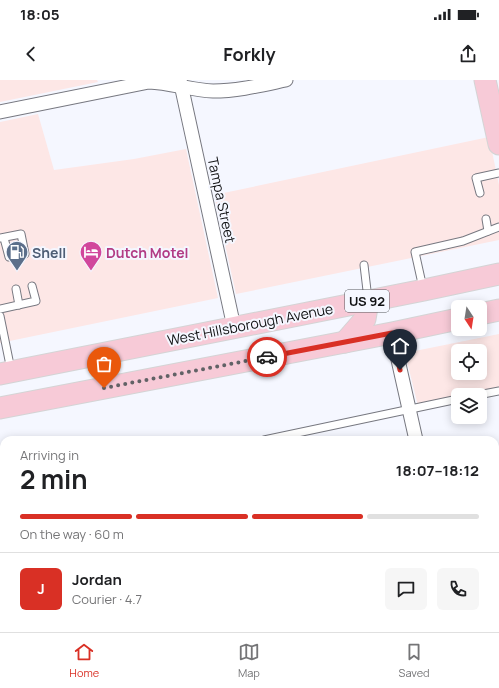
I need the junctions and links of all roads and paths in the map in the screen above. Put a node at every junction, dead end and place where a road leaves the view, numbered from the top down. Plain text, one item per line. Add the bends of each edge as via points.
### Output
1 (286, 80) edge
2 (485, 80) edge
3 (181, 83) edge
4 (0, 112) edge
5 (499, 144) edge
6 (499, 173) edge
7 (480, 193) dead end
8 (486, 219) dead end
9 (499, 227) edge
10 (488, 231) junction
11 (2, 238) edge
12 (25, 254) dead end
13 (8, 257) dead end
14 (364, 265) dead end
15 (499, 274) edge
16 (32, 286) dead end
17 (16, 289) dead end
18 (424, 290) junction
19 (368, 301) junction
20 (19, 305) junction
21 (0, 309) edge
22 (499, 310) edge
23 (487, 313) edge
24 (0, 316) edge
25 (451, 320) edge
26 (234, 327) junction
27 (392, 333) junction
28 (344, 342) junction
29 (6, 373) edge
30 (499, 391) edge
31 (487, 393) edge
32 (451, 400) edge
33 (0, 408) edge
34 (409, 409) junction
35 (283, 436) edge
36 (415, 436) edge

1 - 3 street via 234,90 212,90
2 - 5 main road
3 - 4 street via 149,82
3 - 26 street, Tampa Street
6 - 7 lane via 476,178
8 - 10 lane
9 - 10 lane
10 - 18 lane via 463,241 415,252
11 - 12 lane via 21,234
11 - 13 lane
14 - 19 lane
15 - 18 main road, West Hillsborough Avenue / US 92
16 - 20 lane via 36,301
17 - 20 lane
18 - 19 main road, West Hillsborough Avenue / US 92
19 - 26 main road, West Hillsborough Avenue / US 92
19 - 28 main road via 365,319
20 - 21 lane
22 - 23 main road
24 - 29 lane
25 - 27 main road
26 - 29 main road, West Hillsborough Avenue / US 92
27 - 28 main road
27 - 34 street
28 - 33 main road
30 - 31 lane
32 - 34 lane
34 - 35 lane
34 - 36 street

